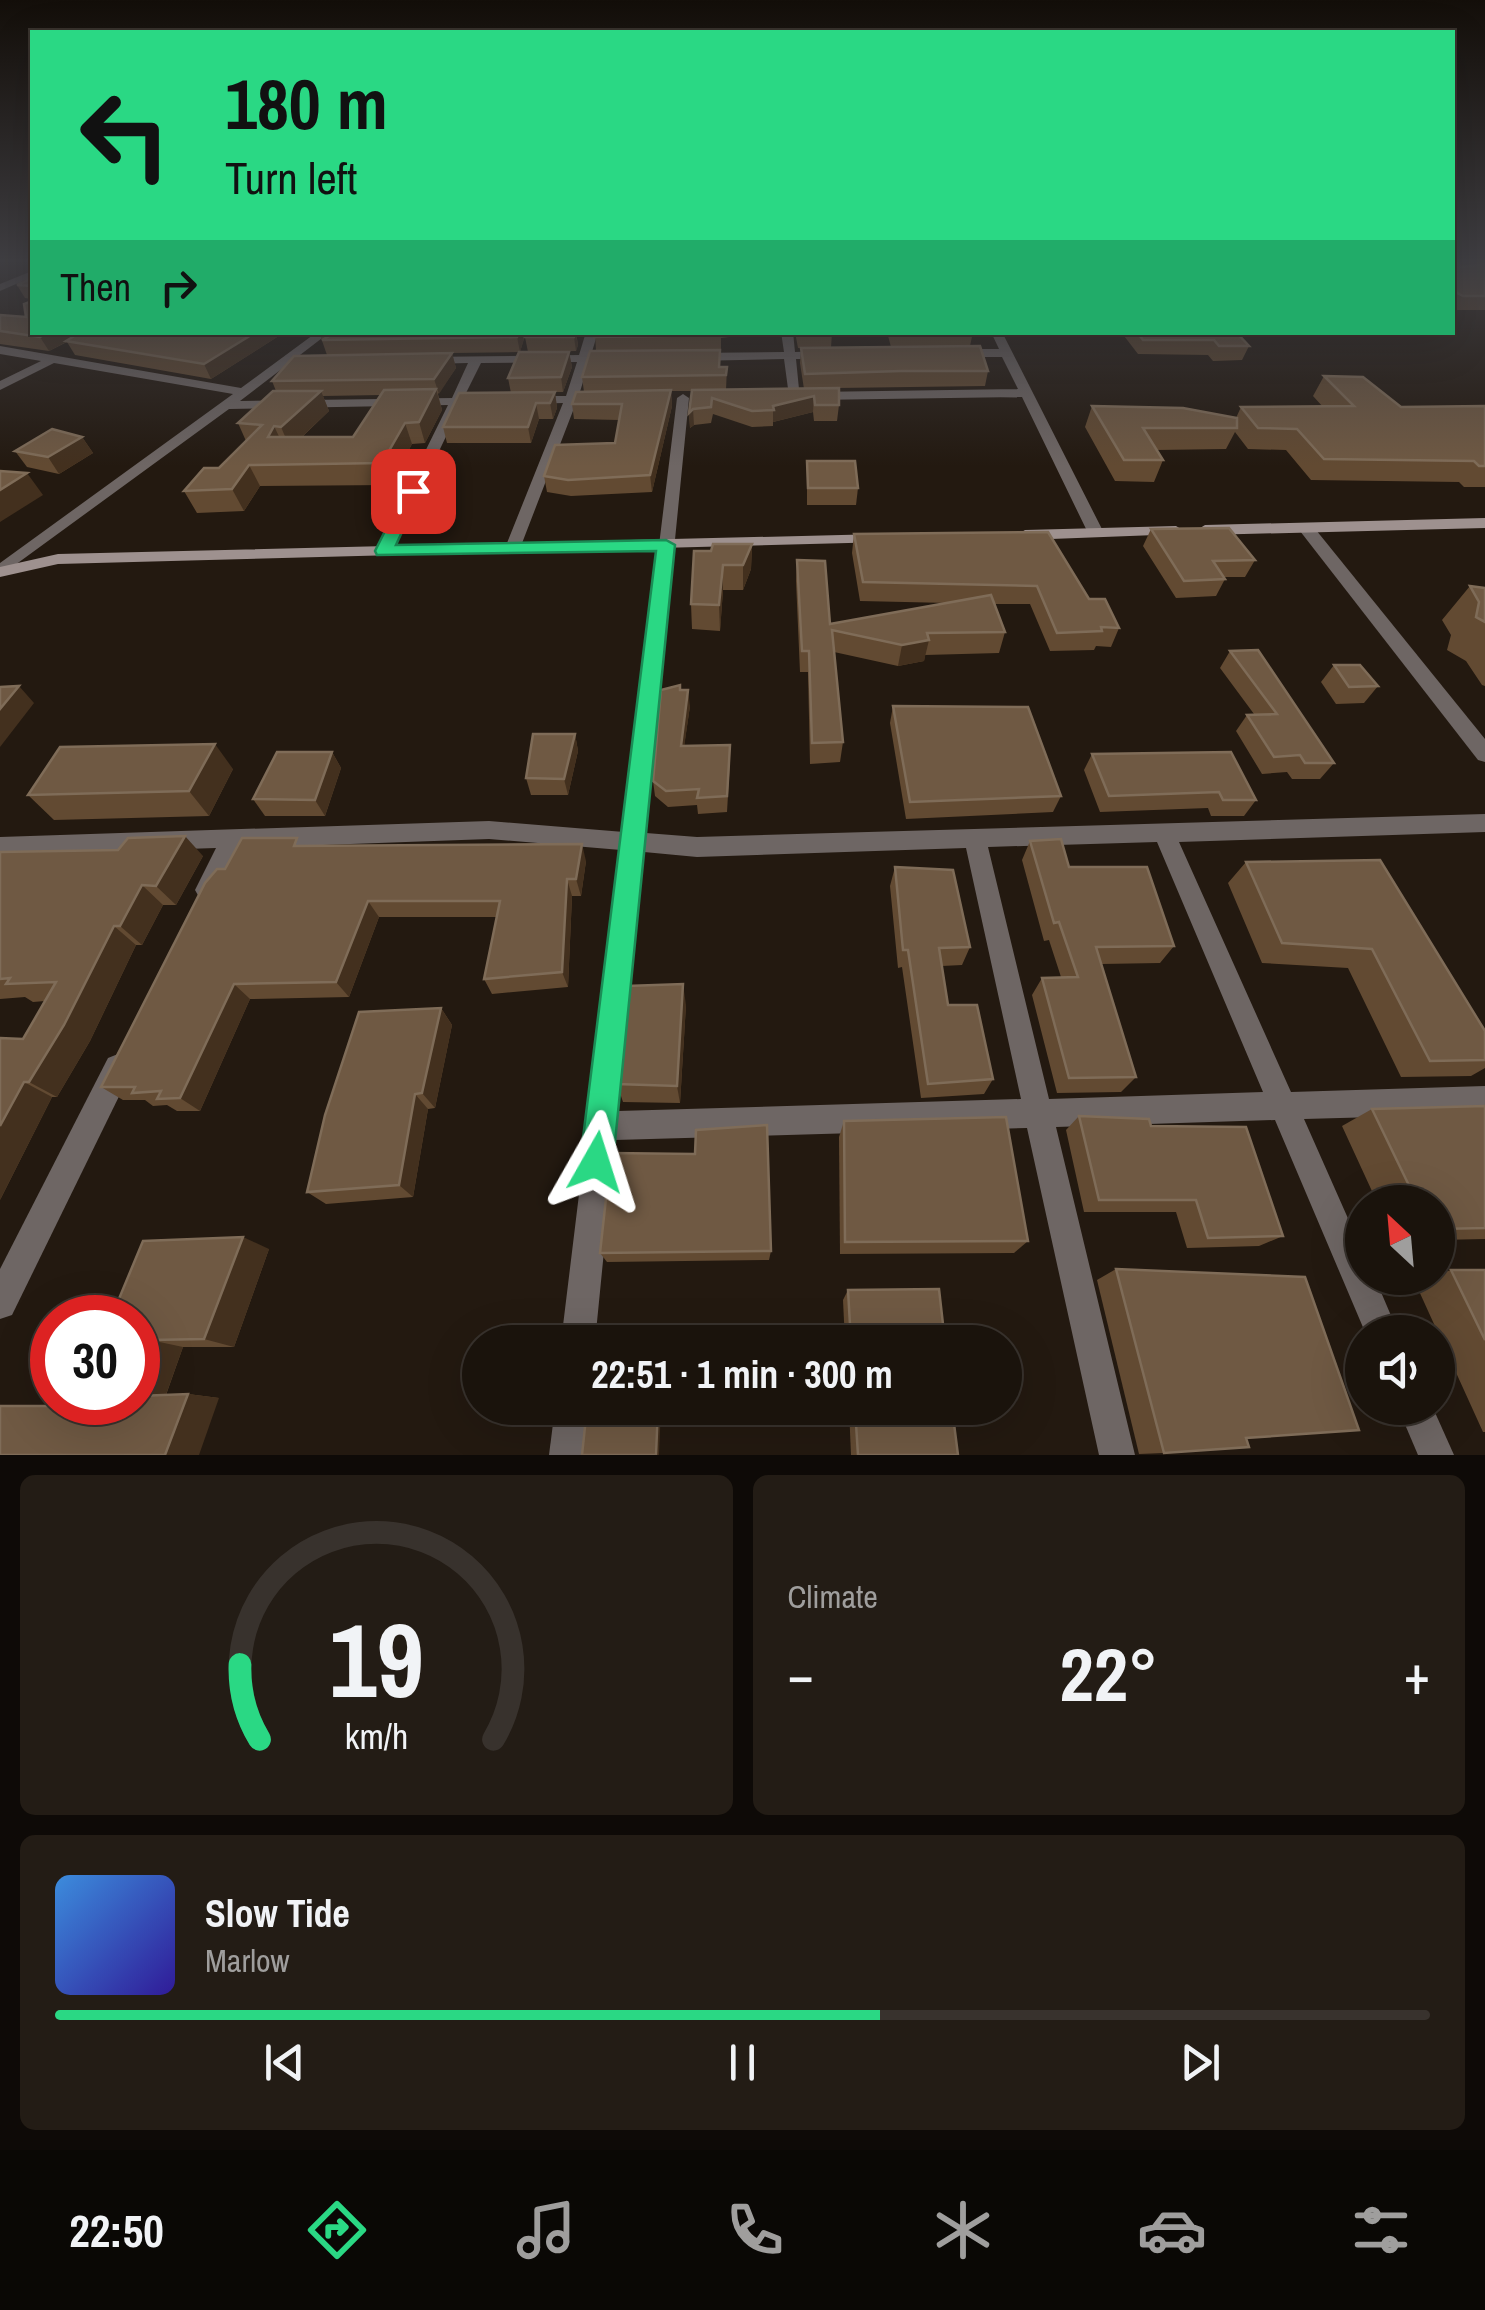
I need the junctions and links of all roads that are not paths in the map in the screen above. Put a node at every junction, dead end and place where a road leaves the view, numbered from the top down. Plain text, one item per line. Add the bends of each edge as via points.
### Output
1 (322, 335) edge
2 (591, 335) edge
3 (788, 335) edge
4 (998, 335) edge
5 (0, 350) edge
6 (68, 351) edge
7 (1006, 352) junction
8 (947, 353) edge
9 (849, 354) edge
10 (790, 355) junction
11 (678, 357) edge
12 (584, 358) junction
13 (622, 358) edge
14 (52, 359) junction
15 (419, 360) edge
16 (476, 360) junction
17 (304, 362) edge
18 (284, 363) junction
19 (0, 386) edge
20 (244, 392) junction
21 (1026, 393) junction
22 (776, 396) edge
23 (795, 396) junction
24 (683, 398) dead end
25 (608, 399) edge
26 (514, 400) edge
27 (572, 400) junction
28 (456, 401) junction
29 (494, 401) edge
30 (227, 405) junction
31 (1485, 524) edge
32 (1306, 528) junction
33 (1096, 533) junction
34 (998, 536) edge
35 (900, 538) edge
36 (666, 545) junction
37 (513, 548) junction
38 (384, 551) junction
39 (0, 572) edge
40 (1485, 754) edge
41 (1485, 823) edge
42 (1164, 832) junction
43 (233, 838) junction
44 (975, 838) junction
45 (632, 840) junction
46 (0, 846) edge
47 (198, 907) edge
48 (130, 1045) edge
49 (1485, 1100) edge
50 (1283, 1106) junction
51 (1038, 1112) junction
52 (600, 1126) junction
53 (0, 1304) edge
54 (1375, 1315) edge
55 (580, 1325) edge
56 (570, 1425) edge
57 (1423, 1425) edge
58 (567, 1455) edge
59 (1117, 1455) edge
60 (1436, 1455) edge

1 - 18 street
2 - 12 street
3 - 10 street
4 - 7 street
5 - 14 street
6 - 14 street
7 - 8 street
7 - 21 street
9 - 10 street
10 - 11 street
10 - 23 street
12 - 13 street
12 - 16 street
12 - 27 street
14 - 19 street
14 - 20 street
15 - 16 street
16 - 28 street
17 - 18 street
18 - 20 street
20 - 30 street
21 - 23 street
21 - 33 street
22 - 23 street
24 - 36 street
25 - 27 street
26 - 27 street
27 - 37 street
28 - 29 street
28 - 30 street
28 - 38 street
30 - 39 street
31 - 32 street
32 - 33 street
32 - 40 street
33 - 34 street
35 - 36 street
36 - 37 street
36 - 45 street
37 - 38 street
38 - 39 street via 58,559
41 - 42 street
42 - 44 street
42 - 50 street
43 - 45 street via 489,830
43 - 46 street
43 - 47 street
44 - 45 street via 696,847
44 - 51 street
45 - 52 street
48 - 53 street
49 - 50 street
50 - 51 street
50 - 54 street
51 - 52 street
51 - 59 street
52 - 55 street
56 - 58 street
57 - 60 street

